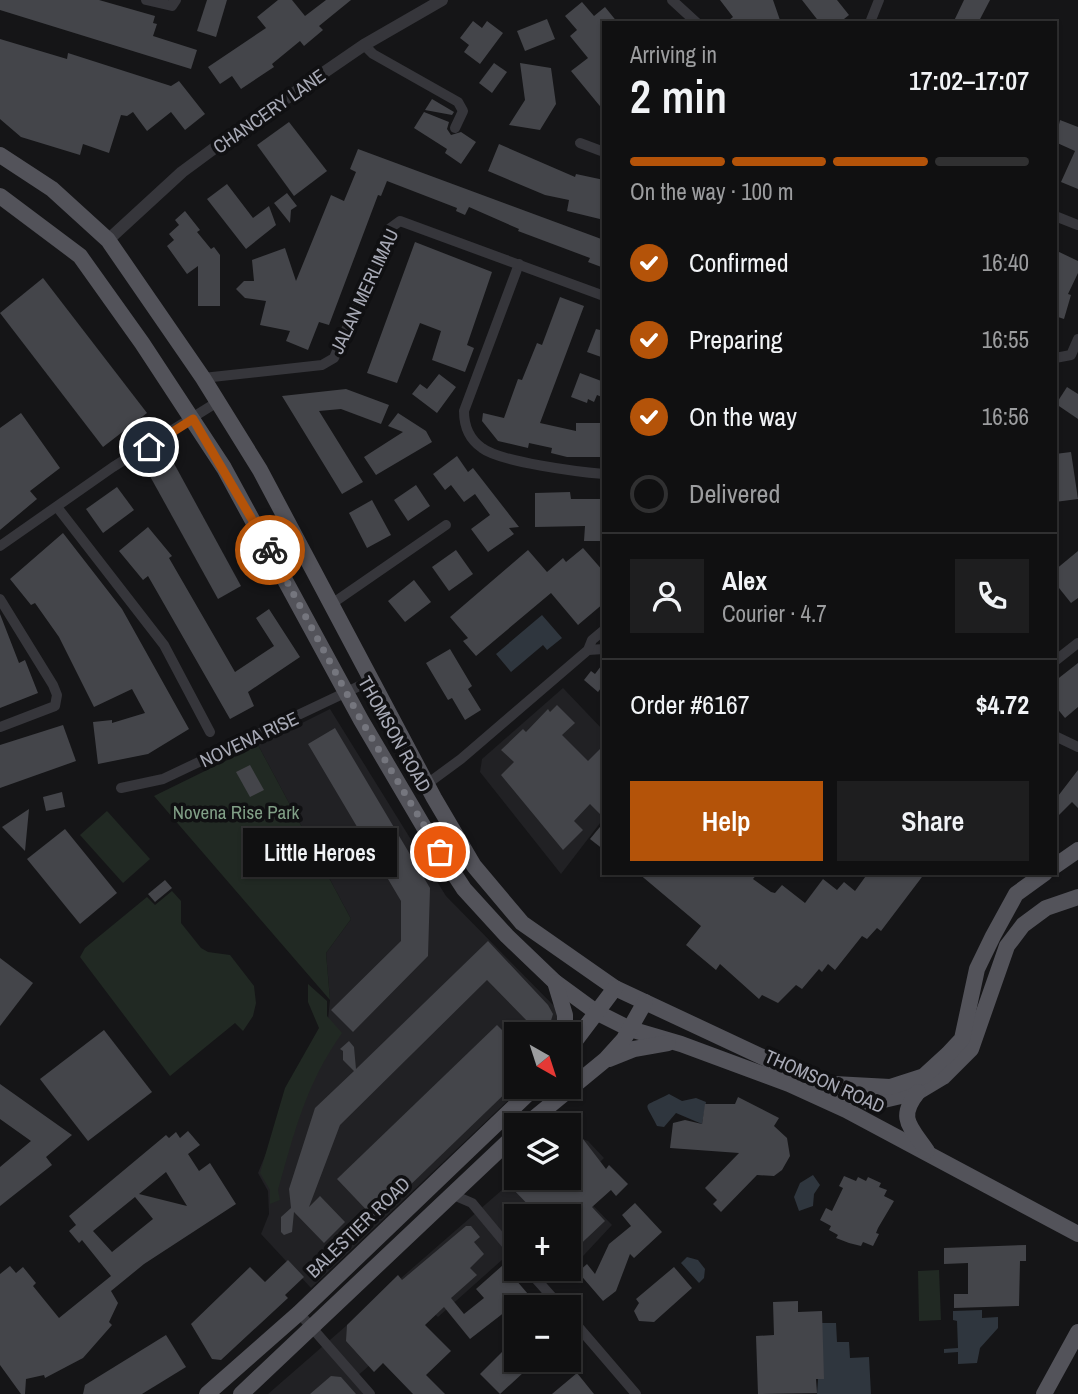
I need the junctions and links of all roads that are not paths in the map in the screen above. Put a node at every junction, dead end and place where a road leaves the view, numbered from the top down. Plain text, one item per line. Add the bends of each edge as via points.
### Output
1 (146, 0) edge
2 (176, 0) edge
3 (442, 0) edge
4 (672, 0) edge
5 (879, 0) edge
6 (871, 20) dead end
7 (695, 21) edge
8 (364, 45) junction
9 (455, 128) dead end
10 (580, 143) dead end
11 (602, 151) edge
12 (0, 155) edge
13 (0, 196) edge
14 (1057, 217) edge
15 (1078, 225) edge
16 (108, 240) junction
17 (519, 264) junction
18 (602, 295) edge
19 (1078, 339) edge
20 (1057, 358) edge
21 (203, 378) junction
22 (219, 401) junction
23 (193, 419) junction
24 (602, 474) edge
25 (57, 507) junction
26 (446, 525) dead end
27 (0, 547) edge
28 (333, 603) junction
29 (1, 604) edge
30 (602, 632) edge
31 (1078, 643) edge
32 (602, 649) edge
33 (588, 650) junction
34 (358, 651) junction
35 (1057, 659) edge
36 (334, 666) junction
37 (372, 680) junction
38 (346, 694) junction
39 (0, 727) edge
40 (211, 732) dead end
41 (1057, 737) edge
42 (1078, 747) edge
43 (427, 784) junction
44 (121, 788) dead end
45 (1078, 850) edge
46 (1057, 865) edge
47 (1042, 875) edge
48 (1078, 897) edge
49 (993, 936) junction
50 (545, 938) junction
51 (553, 979) junction
52 (992, 984) junction
53 (615, 988) junction
54 (645, 1002) junction
55 (596, 1012) junction
56 (565, 1022) edge
57 (630, 1029) junction
58 (581, 1033) edge
59 (681, 1044) junction
60 (605, 1060) junction
61 (818, 1083) junction
62 (918, 1092) junction
63 (522, 1099) edge
64 (541, 1113) edge
65 (504, 1145) edge
66 (930, 1156) junction
67 (451, 1194) junction
68 (1078, 1234) edge
69 (504, 1242) edge
70 (538, 1281) edge
71 (550, 1295) edge
72 (299, 1313) junction
73 (312, 1328) junction
74 (581, 1330) edge
75 (1078, 1332) edge
76 (207, 1394) edge
77 (241, 1394) edge
78 (370, 1394) edge
79 (636, 1394) edge
80 (1044, 1394) edge

1 - 2 street via 167,6
3 - 8 street, CHANCERY LANE
4 - 7 street
5 - 6 street
8 - 9 street via 458,102 463,111
8 - 16 street, CHANCERY LANE via 182,172
10 - 11 street
12 - 16 main road, THOMSON ROAD via 62,196
13 - 23 main road, THOMSON ROAD via 80,256
14 - 15 street
16 - 21 main road, THOMSON ROAD
17 - 18 street, JALAN MERLIMAU
17 - 21 street, JALAN MERLIMAU via 400,221 389,229 334,358 322,365
17 - 24 street via 464,411 464,425 483,450 564,471
19 - 20 street via 1071,355
21 - 22 main road, THOMSON ROAD
22 - 23 street
22 - 28 main road, THOMSON ROAD
23 - 25 street
23 - 36 main road, THOMSON ROAD
25 - 27 street
25 - 40 street via 164,645
26 - 28 street
28 - 34 main road, THOMSON ROAD
29 - 39 street via 58,700 55,706
30 - 33 street, THOMSON ROAD
31 - 35 street
32 - 33 street
33 - 43 street, THOMSON ROAD
34 - 36 main road
34 - 37 main road, THOMSON ROAD
36 - 38 main road, THOMSON ROAD
37 - 38 street, NOVENA RISE
37 - 43 main road, THOMSON ROAD
38 - 44 street, NOVENA RISE via 163,779
38 - 51 main road, THOMSON ROAD via 464,889
41 - 42 street
43 - 50 main road, THOMSON ROAD via 481,874 522,923
45 - 46 main road
47 - 49 main road via 1016,894
48 - 52 main road, THOMSON ROAD via 1046,908 1023,925 1007,946
49 - 52 main road
49 - 61 main road via 977,969 962,1039 924,1076 890,1087
50 - 51 main road
50 - 53 main road, THOMSON ROAD
51 - 55 main road, THOMSON ROAD
51 - 56 main road
52 - 62 main road, THOMSON ROAD via 971,1049 943,1077
53 - 54 main road, THOMSON ROAD
53 - 55 main road
54 - 57 main road
54 - 61 main road, THOMSON ROAD
55 - 57 main road, THOMSON ROAD
55 - 58 main road
57 - 59 main road, THOMSON ROAD
57 - 60 main road
59 - 60 main road via 648,1045
59 - 66 main road, THOMSON ROAD via 846,1110
60 - 64 main road
61 - 62 main road, THOMSON ROAD via 871,1103
62 - 66 main road via 906,1107 905,1118
63 - 72 main road, BALESTIER ROAD
65 - 67 main road, BALESTIER ROAD
66 - 68 main road, THOMSON ROAD
67 - 69 street via 472,1203
67 - 73 main road, BALESTIER ROAD
70 - 71 street
72 - 73 street
72 - 76 main road, BALESTIER ROAD
73 - 77 main road, BALESTIER ROAD
73 - 78 street
74 - 79 street
75 - 80 main road

